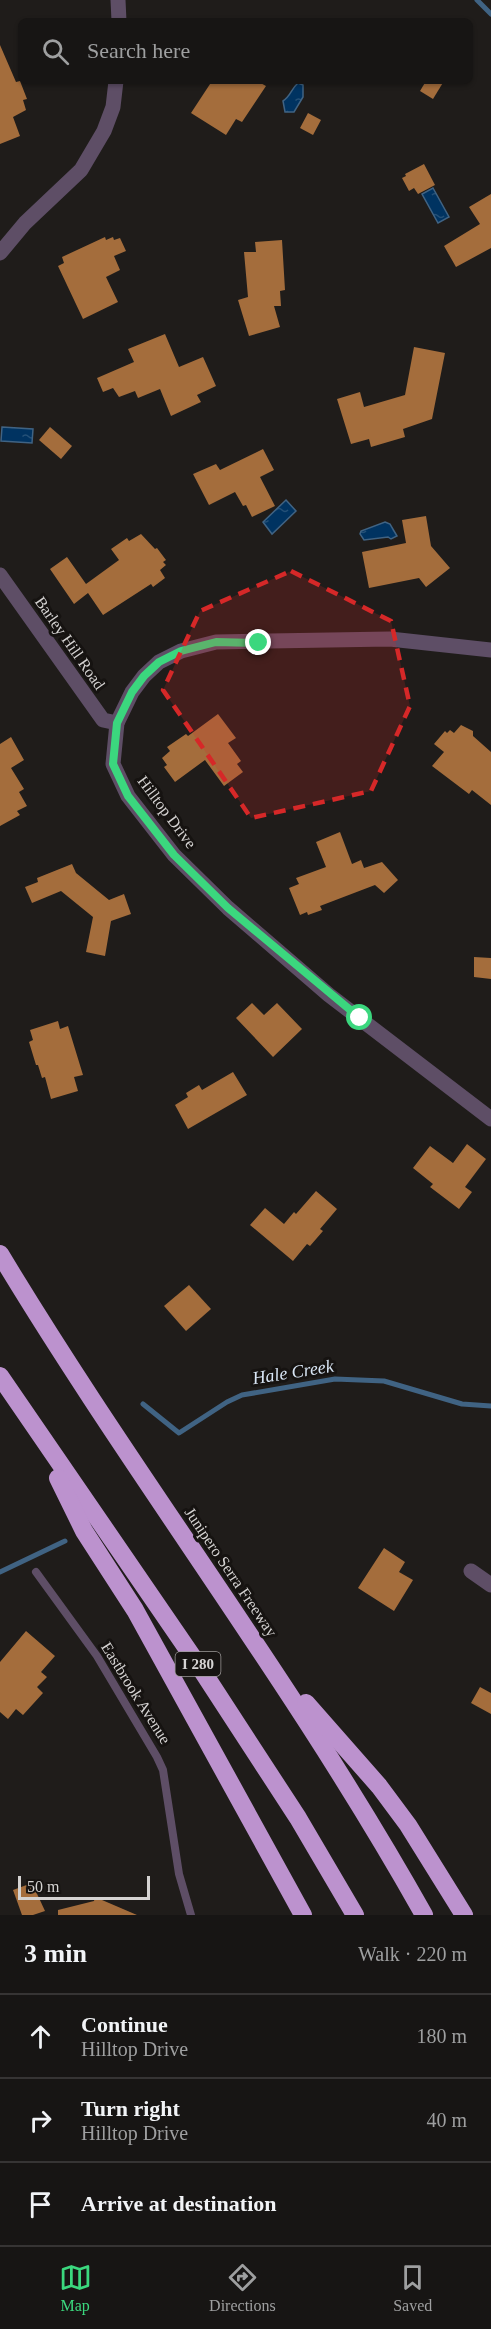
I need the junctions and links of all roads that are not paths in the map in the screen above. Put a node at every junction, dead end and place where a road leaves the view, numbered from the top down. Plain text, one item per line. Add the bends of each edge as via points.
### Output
1 (118, 0) edge
2 (119, 18) edge
3 (116, 84) edge
4 (0, 253) edge
5 (0, 575) edge
6 (491, 650) edge
7 (117, 723) junction
8 (491, 1119) edge
9 (0, 1254) edge
10 (0, 1376) edge
11 (29, 1420) junction
12 (471, 1571) dead end
13 (36, 1572) dead end
14 (491, 1585) edge
15 (265, 1658) junction
16 (191, 1915) edge
17 (303, 1915) edge
18 (354, 1915) edge
19 (424, 1915) edge
20 (464, 1915) edge

1 - 2 street
3 - 4 street via 104,131 81,170 25,223
5 - 7 street, Barley Hill Road via 103,720
6 - 7 street, Hilltop Drive via 390,639 216,642 181,651 159,662 132,692
7 - 8 street, Hilltop Drive via 113,764 128,796 174,855 228,908 329,994
9 - 15 highway, Junipero Serra Freeway
10 - 11 highway, I 280
11 - 17 highway via 84,1531 135,1610
11 - 18 highway, I 280 via 201,1669 298,1818
12 - 14 street
13 - 16 lane, Eastbrook Avenue via 97,1656 158,1756 179,1874
15 - 19 highway, Junipero Serra Freeway via 390,1854
15 - 20 highway via 379,1786

